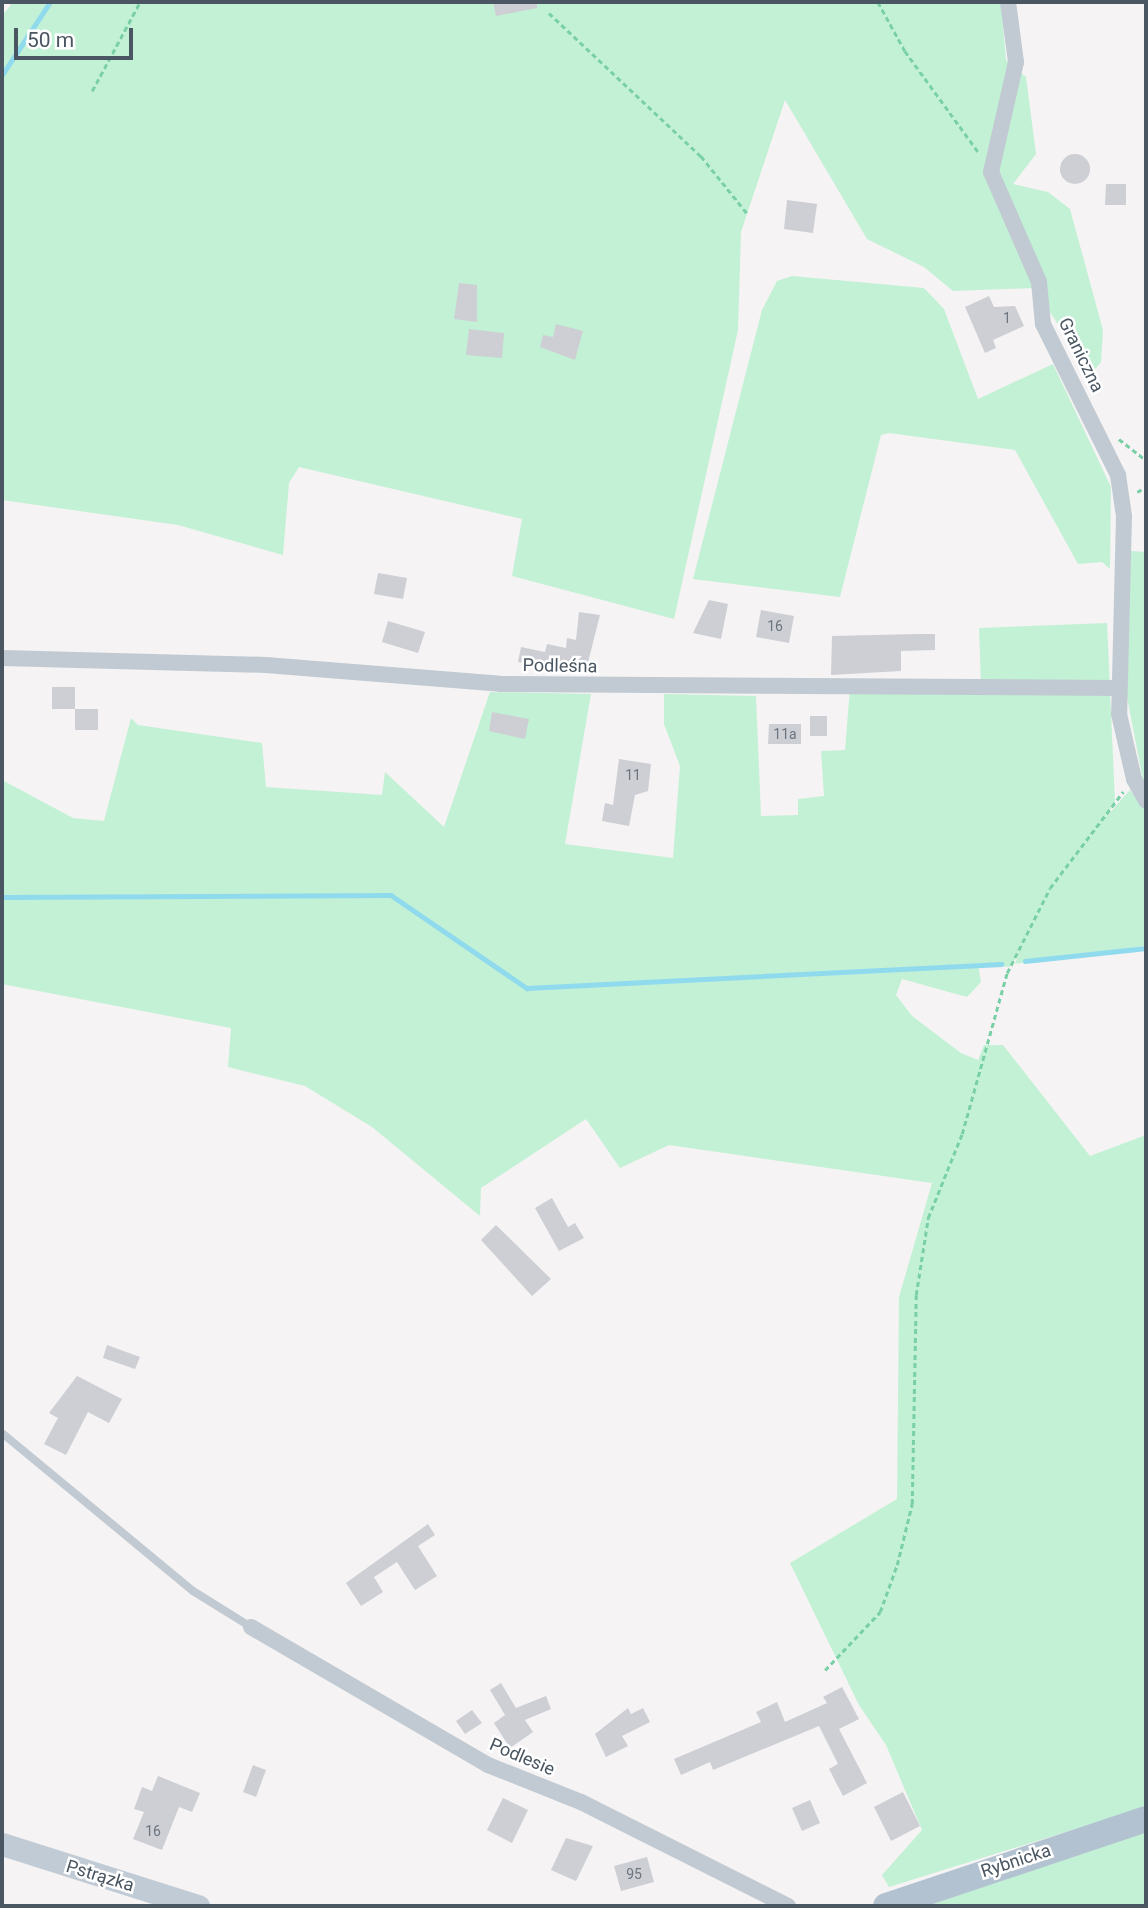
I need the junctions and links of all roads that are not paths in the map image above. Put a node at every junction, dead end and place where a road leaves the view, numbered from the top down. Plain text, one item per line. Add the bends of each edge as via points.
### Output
1 (1008, 2) edge
2 (2, 658) edge
3 (1119, 688) junction
4 (1146, 801) edge
5 (2, 1433) edge
6 (251, 1627) joint
7 (1146, 1819) edge
8 (2, 1844) edge
9 (198, 1906) edge
10 (788, 1906) edge
11 (886, 1906) edge

1 - 3 street, Graniczna via 1016,62 991,172 1039,282 1043,324 1118,475 1124,516
2 - 3 street, Podleśna via 266,665 513,684
3 - 4 street, Graniczna via 1134,779
5 - 6 lane via 193,1591
6 - 10 street, Podlesie via 488,1765 582,1802
7 - 11 main road, Rybnicka
8 - 9 main road, Pstrązka

